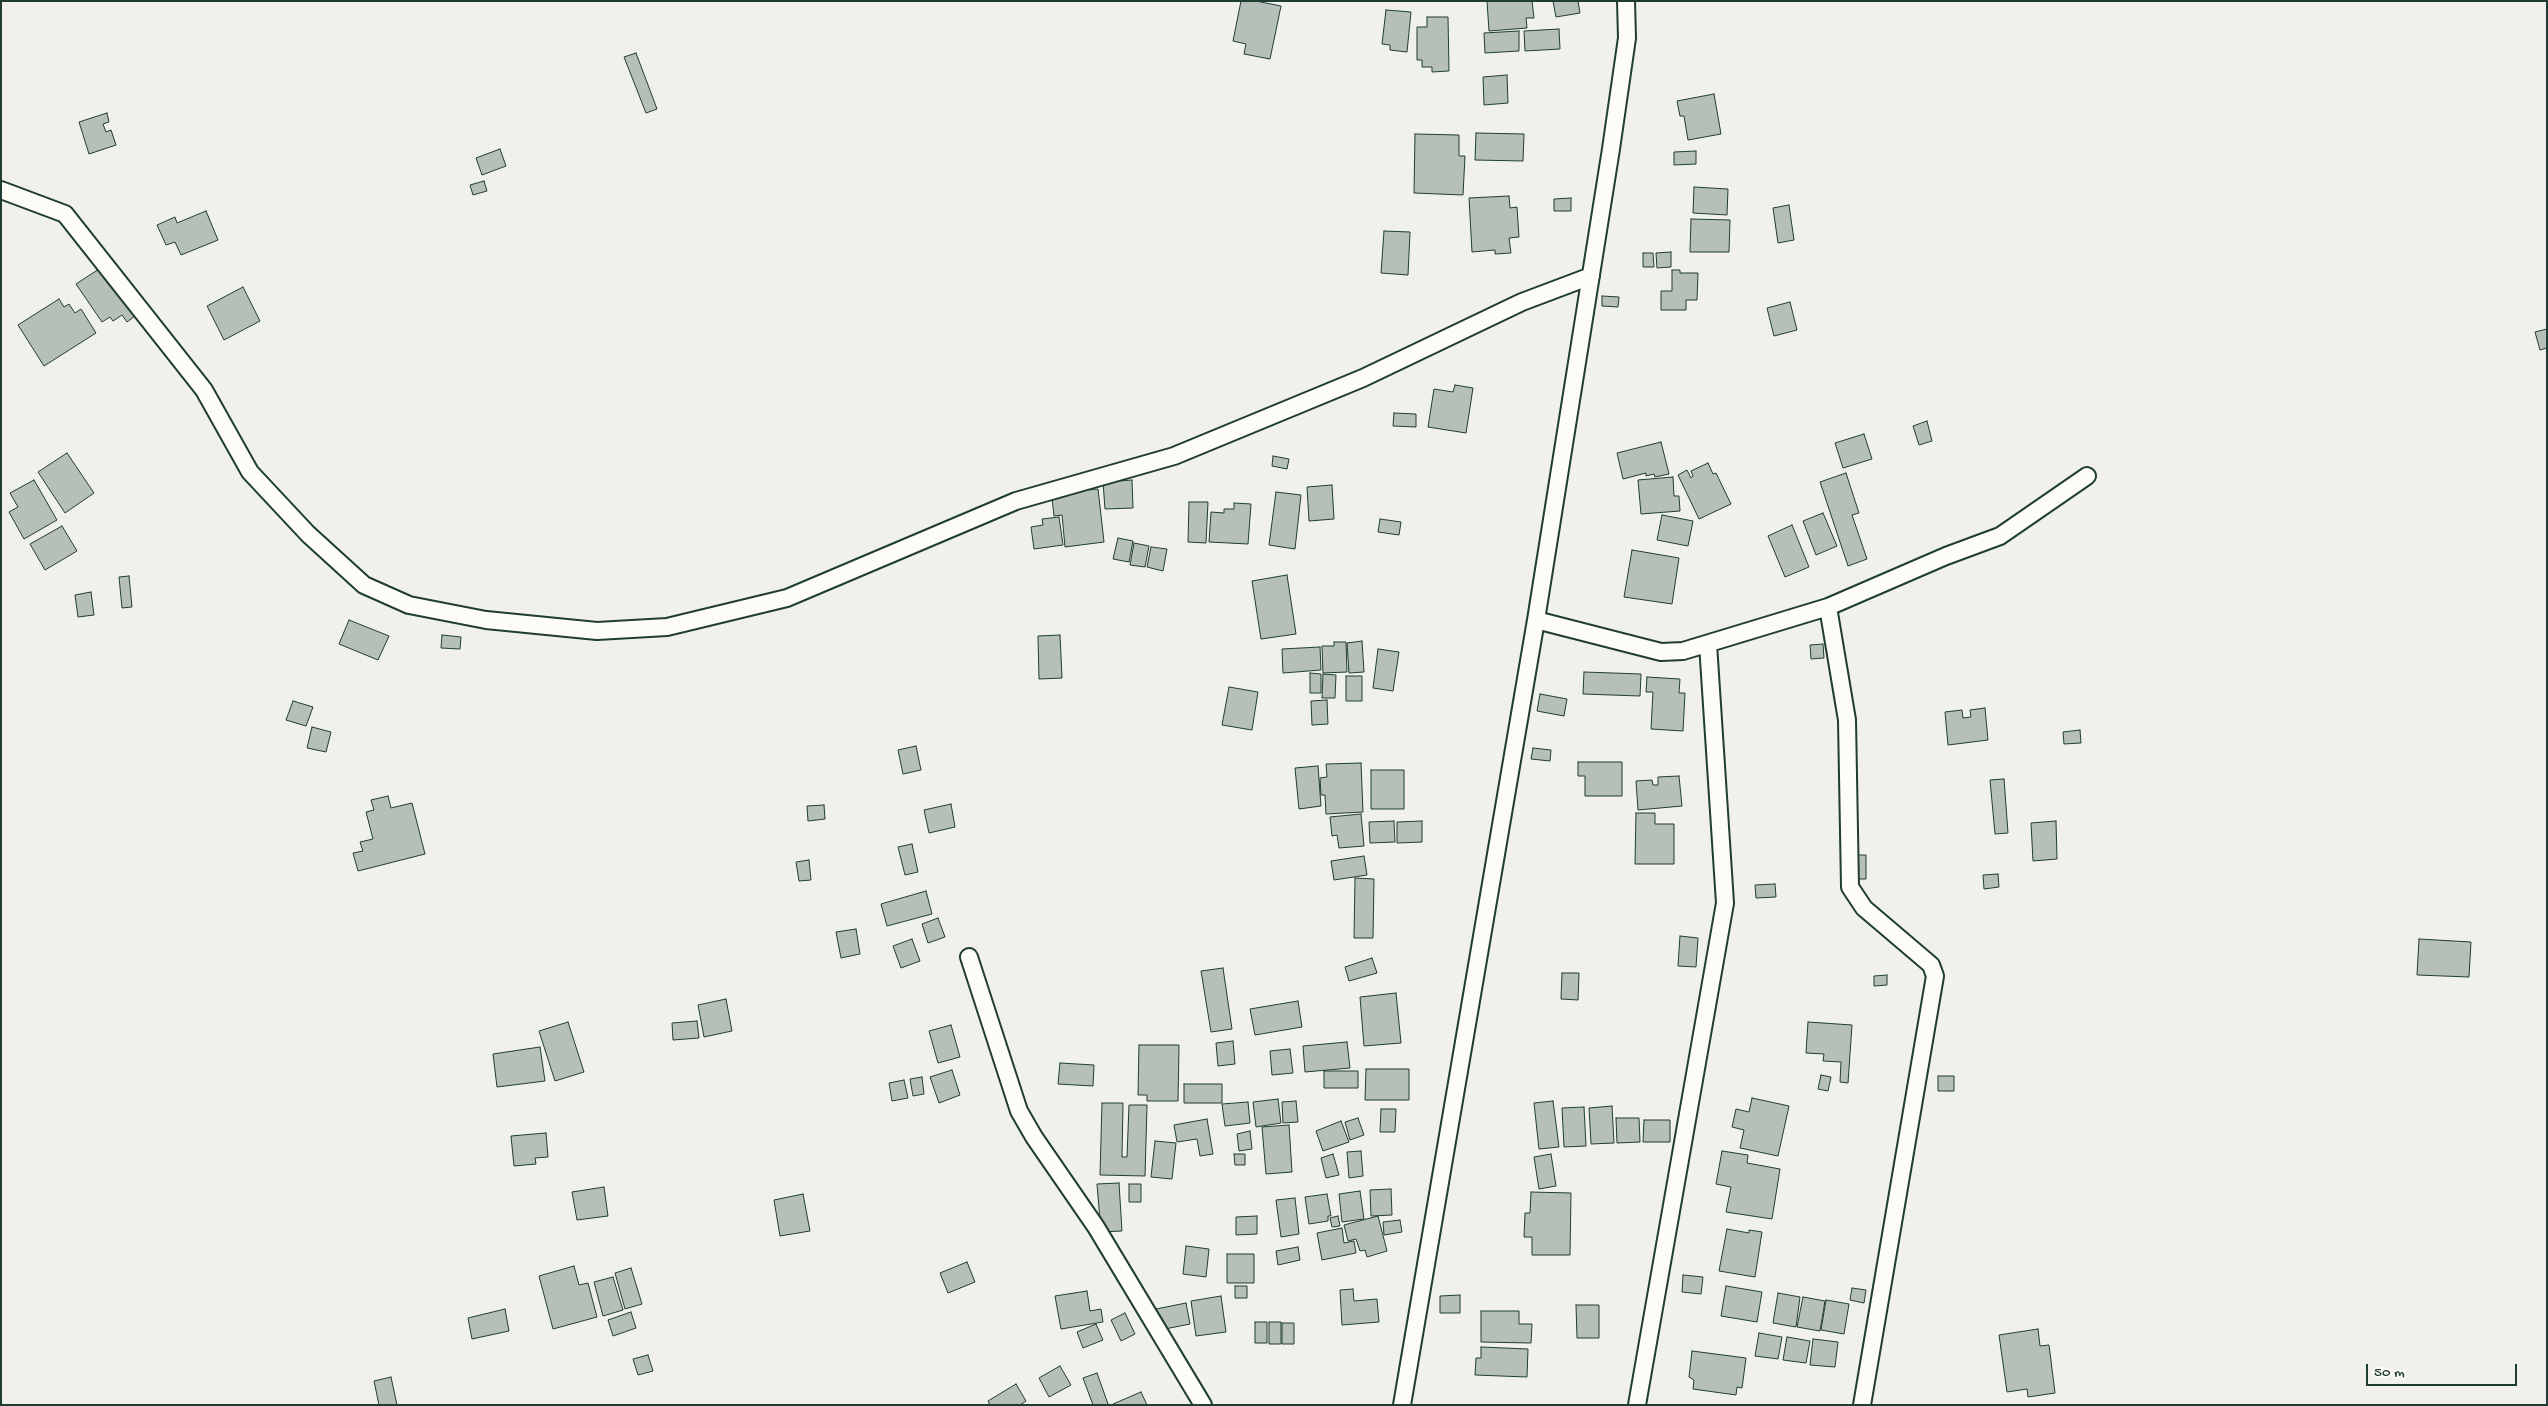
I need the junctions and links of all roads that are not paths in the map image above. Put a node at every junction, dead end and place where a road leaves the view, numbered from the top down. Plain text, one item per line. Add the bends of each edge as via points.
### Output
1 (1626, 1) edge
2 (1, 190) edge
3 (1591, 276) junction
4 (2087, 476) dead end
5 (1828, 607) junction
6 (1536, 620) junction
7 (1708, 644) junction
8 (969, 958) dead end
9 (1203, 1405) edge
10 (1402, 1405) edge
11 (1637, 1405) edge
12 (1862, 1405) edge

1 - 3 street via 1627,38
2 - 3 street via 65,214 204,390 250,472 308,534 364,585 409,604 486,620 597,631 667,628 787,598 1016,501 1174,456 1363,378 1522,302
3 - 6 street
4 - 5 street via 2000,536
5 - 7 street
5 - 12 street via 1847,720 1850,887 1864,908 1931,966 1935,976
6 - 7 street via 1661,652 1683,652
6 - 10 street
7 - 11 street via 1725,903
8 - 9 street via 1020,1111 1034,1138 1096,1228

